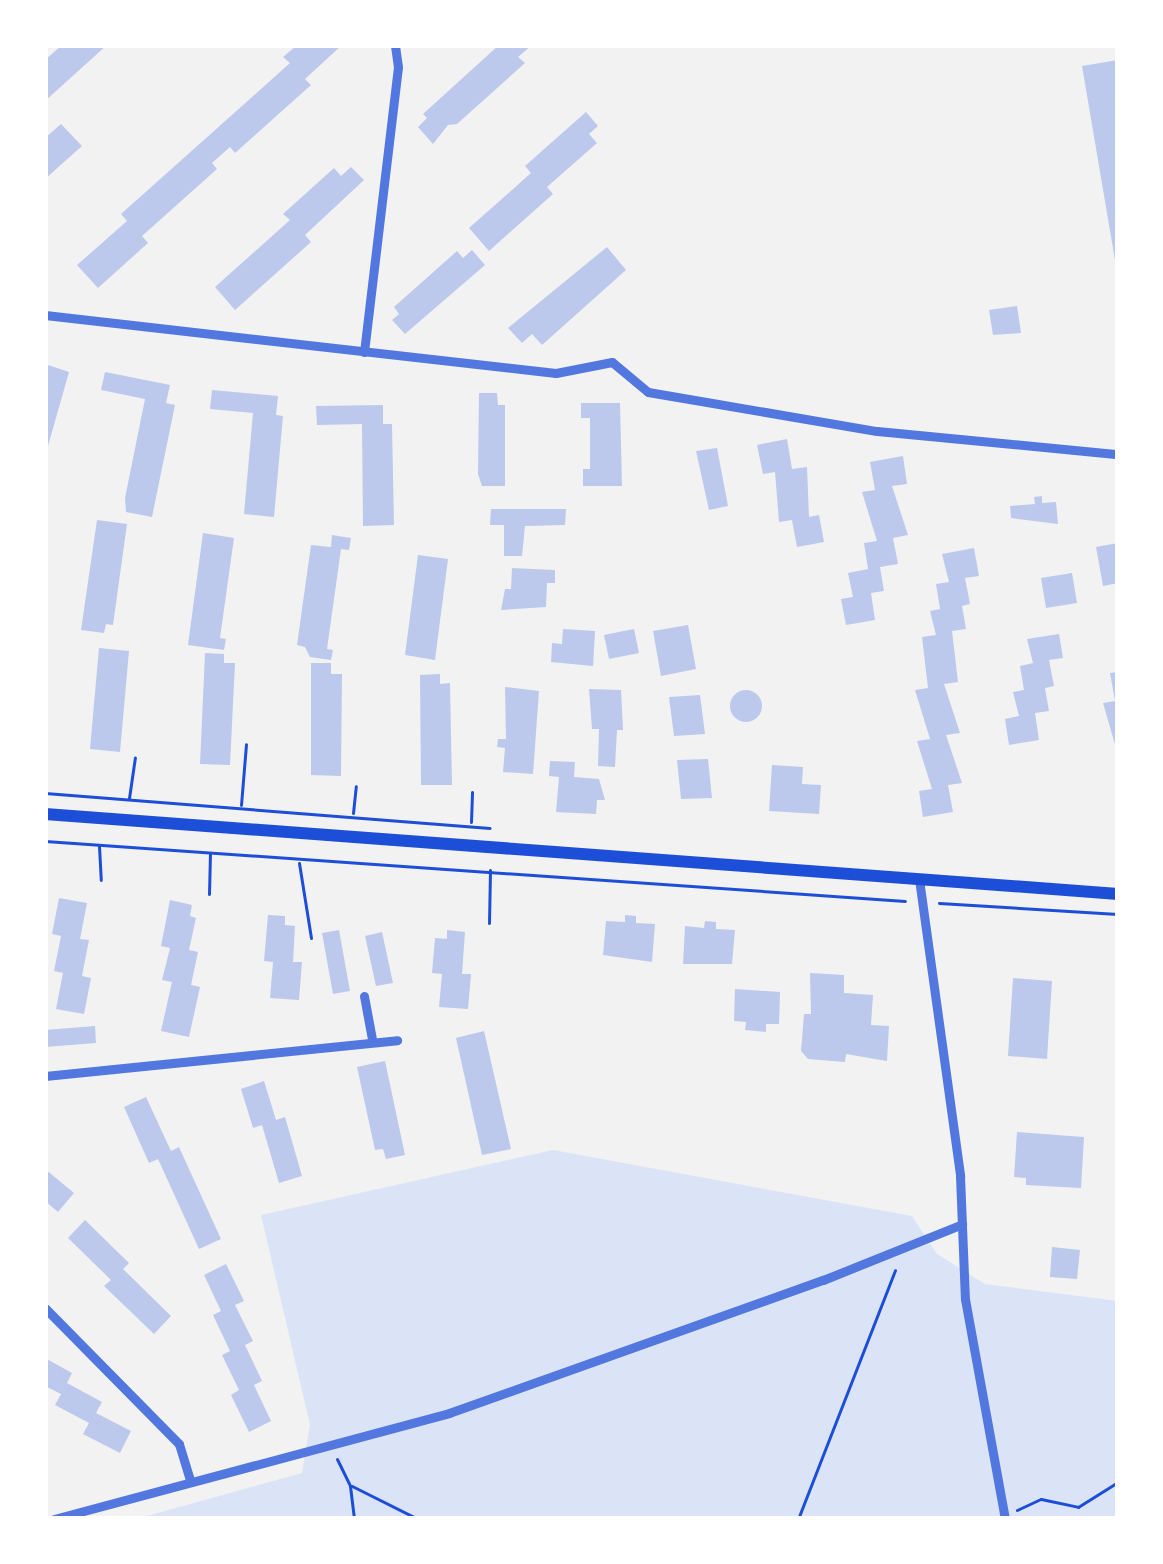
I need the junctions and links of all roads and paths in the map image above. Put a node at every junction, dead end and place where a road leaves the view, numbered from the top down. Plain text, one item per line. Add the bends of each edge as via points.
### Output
1 (395, 45) edge
2 (45, 316) edge
3 (364, 352) junction
4 (1118, 454) edge
5 (247, 744) dead end
6 (135, 758) dead end
7 (356, 785) dead end
8 (472, 791) dead end
9 (45, 793) edge
10 (129, 800) junction
11 (241, 807) junction
12 (45, 814) edge
13 (353, 815) junction
14 (471, 824) junction
15 (490, 828) dead end
16 (45, 842) edge
17 (99, 846) junction
18 (283, 848) dead end
19 (210, 853) junction
20 (282, 858) junction
21 (298, 859) junction
22 (490, 868) junction
23 (919, 879) junction
24 (101, 880) dead end
25 (209, 894) dead end
26 (1118, 894) edge
27 (920, 902) junction
28 (1118, 914) edge
29 (489, 922) dead end
30 (311, 938) dead end
31 (364, 996) dead end
32 (372, 1039) junction
33 (397, 1040) dead end
34 (45, 1076) edge
35 (962, 1225) junction
36 (906, 1245) junction
37 (45, 1308) edge
38 (331, 1447) junction
39 (190, 1480) junction
40 (1118, 1482) edge
41 (350, 1486) junction
42 (1004, 1517) edge
43 (54, 1519) edge
44 (354, 1519) edge
45 (418, 1519) edge
46 (798, 1519) edge

1 - 3 street
2 - 3 street
3 - 4 street via 556,373 612,362 649,392 877,431
5 - 11 path
6 - 10 path
7 - 13 path
8 - 14 path
9 - 10 path
10 - 11 path
11 - 13 path
12 - 23 main road
13 - 14 path
14 - 15 path
16 - 17 path
17 - 19 path
17 - 24 path
18 - 20 path
19 - 20 path
19 - 25 path
20 - 21 path
21 - 22 path
21 - 30 path
22 - 27 path
22 - 29 path
23 - 26 main road
23 - 27 street
27 - 28 path
27 - 35 street
31 - 32 street
32 - 33 street
32 - 34 street
35 - 36 street
35 - 42 street via 965,1299
36 - 38 street via 471,1405
36 - 46 path
37 - 39 street via 179,1444
38 - 39 street
38 - 41 path
39 - 43 street
40 - 42 path via 1078,1507 1041,1499
41 - 44 path
41 - 45 path

